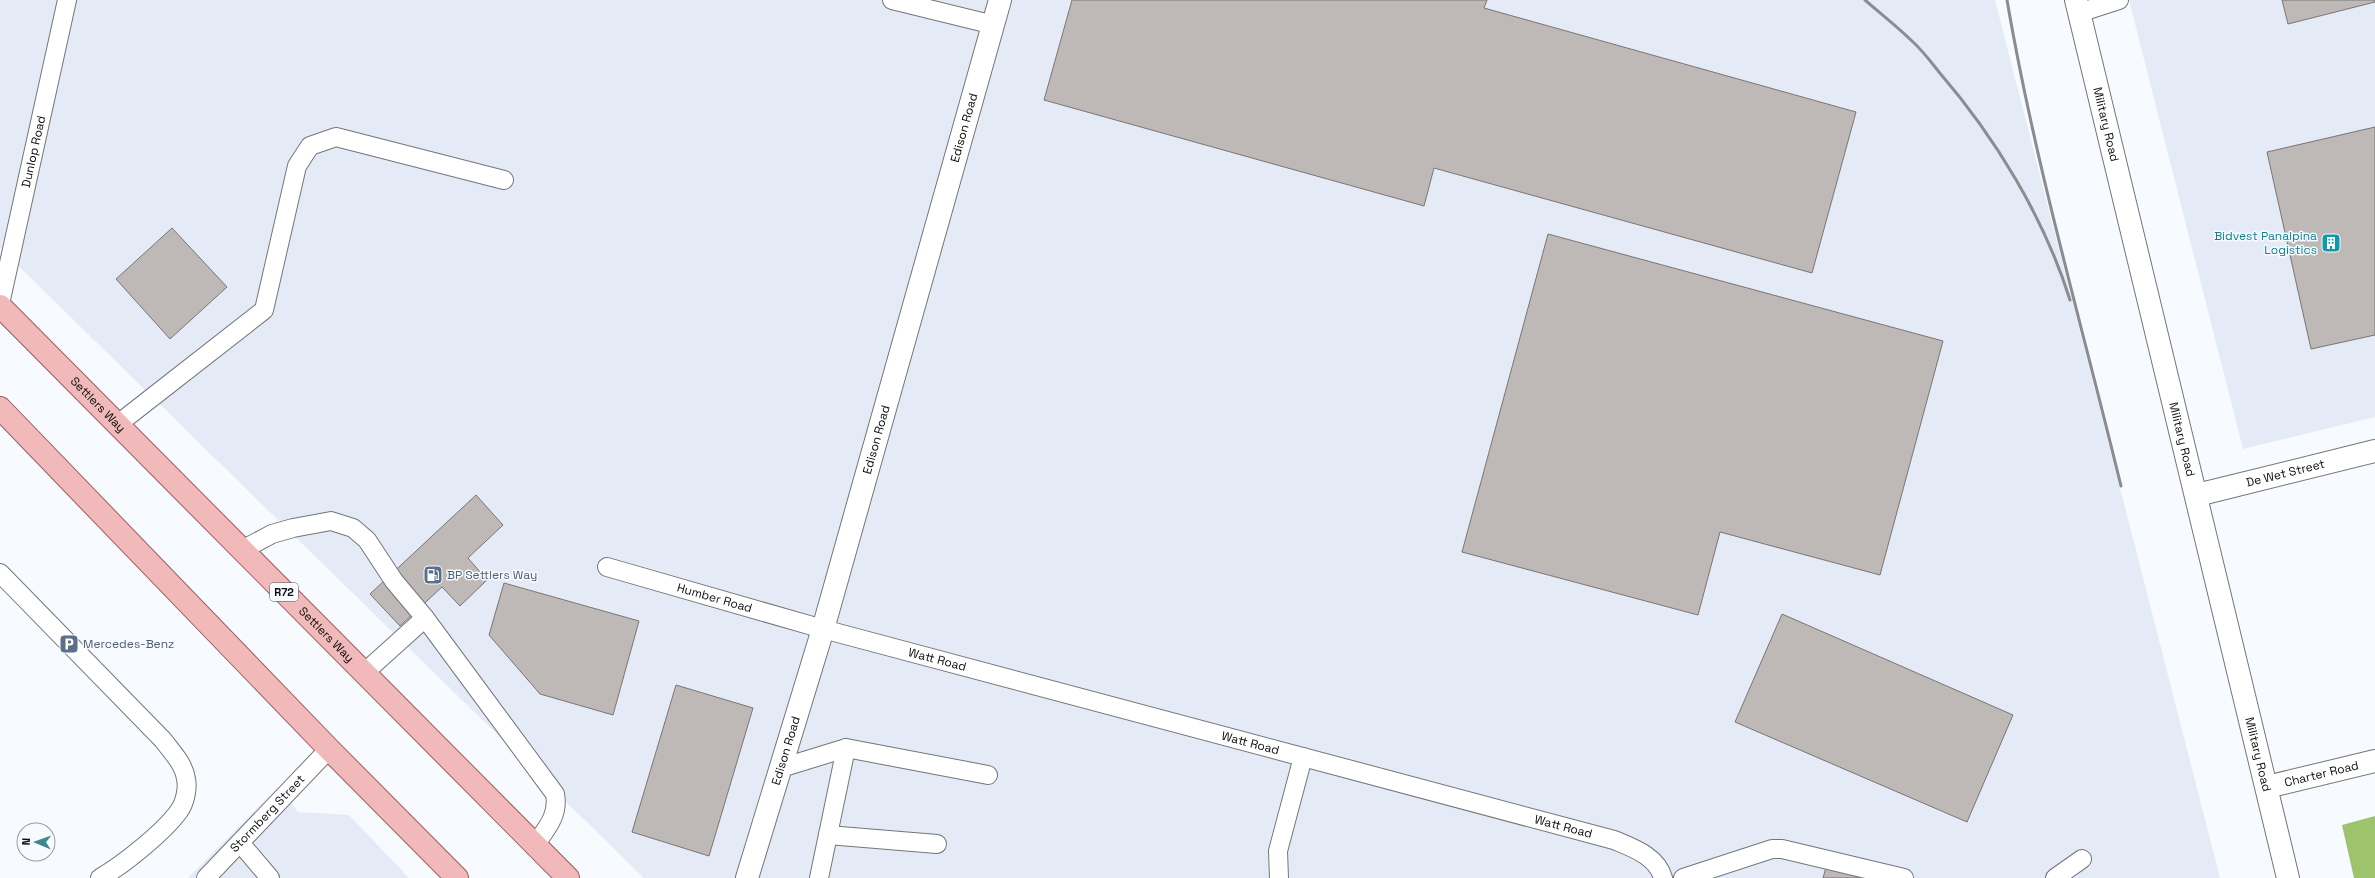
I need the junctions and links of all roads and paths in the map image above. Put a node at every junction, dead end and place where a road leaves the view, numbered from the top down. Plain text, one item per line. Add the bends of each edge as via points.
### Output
1 (67, 0) edge
2 (892, 0) edge
3 (1000, 0) edge
4 (2119, 0) edge
5 (2077, 7) edge
6 (994, 25) junction
7 (504, 180) dead end
8 (0, 305) edge
9 (0, 408) edge
10 (118, 424) junction
11 (2375, 451) edge
12 (2197, 495) junction
13 (242, 550) junction
14 (607, 567) dead end
15 (0, 573) edge
16 (426, 618) junction
17 (823, 629) junction
18 (364, 673) junction
19 (846, 748) junction
20 (329, 749) junction
21 (1303, 757) junction
22 (2375, 761) edge
23 (781, 768) junction
24 (988, 775) dead end
25 (2267, 787) junction
26 (828, 835) junction
27 (241, 844) junction
28 (937, 844) dead end
29 (535, 845) junction
30 (2082, 859) dead end
31 (100, 878) edge
32 (206, 878) edge
33 (270, 878) edge
34 (457, 878) edge
35 (568, 878) edge
36 (747, 878) edge
37 (819, 878) edge
38 (1279, 878) edge
39 (1663, 878) edge
40 (1683, 878) edge
41 (1904, 878) edge
42 (2055, 878) edge
43 (2288, 878) edge

1 - 8 lane, Dunlop Road
2 - 6 lane
3 - 6 street, Edison Road
4 - 5 lane
5 - 12 street, Military Road
6 - 17 street, Edison Road
7 - 10 lane via 336,137 310,146 297,166 264,310
8 - 10 main road, Settlers Way / R72
9 - 20 main road
10 - 13 main road, Settlers Way / R72
11 - 12 street, De Wet Street
12 - 25 street, Military Road
13 - 16 lane via 272,534 292,528 331,521 353,528 367,540 394,581
13 - 18 main road, Settlers Way / R72
14 - 17 lane, Humber Road
15 - 31 lane via 163,740 181,763 186,779 186,793 180,811 130,856
16 - 18 lane
16 - 29 lane via 556,794 557,806 552,820
17 - 21 lane, Watt Road
17 - 23 street, Edison Road
18 - 29 main road, Settlers Way / R72
19 - 23 lane
19 - 24 lane
19 - 26 lane
20 - 27 lane, Stormberg Street
20 - 34 main road
21 - 38 lane via 1278,852
21 - 39 lane, Watt Road via 1614,840 1636,849 1652,860 1662,872
22 - 25 street, Charter Road
23 - 36 street, Edison Road
25 - 43 street, Military Road
26 - 28 lane
26 - 37 lane
27 - 32 lane, Stormberg Street
27 - 33 lane
29 - 35 main road, Settlers Way / R72
30 - 42 lane
40 - 41 lane via 1772,849 1782,849

